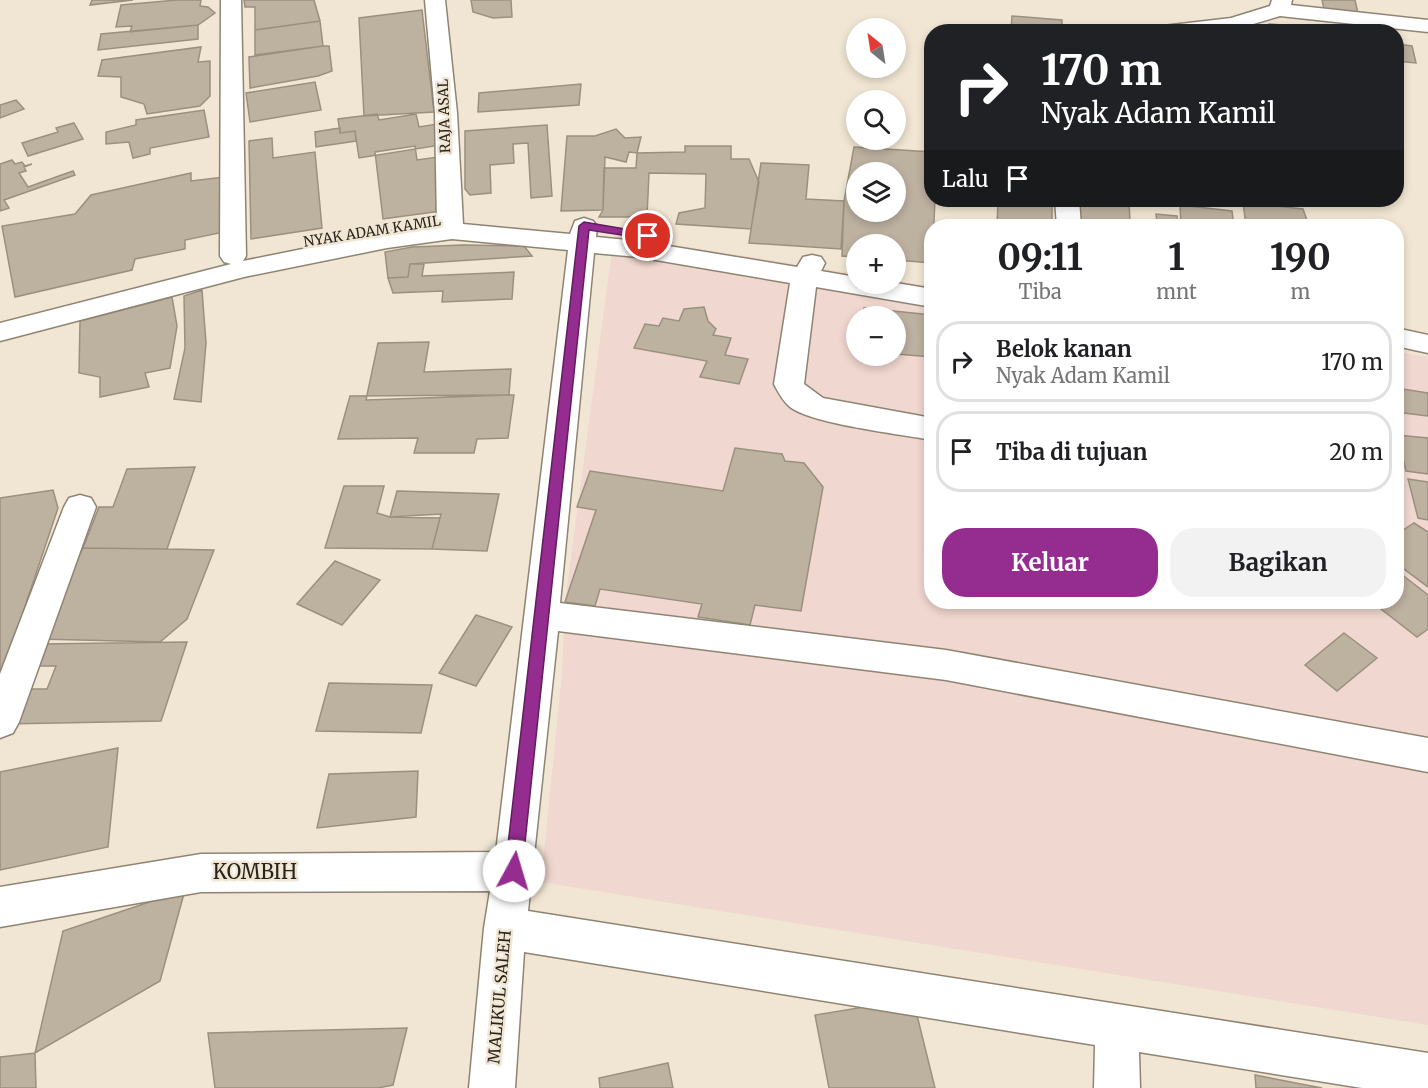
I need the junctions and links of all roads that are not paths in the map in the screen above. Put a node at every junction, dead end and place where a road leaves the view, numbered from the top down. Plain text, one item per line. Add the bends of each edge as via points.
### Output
1 (231, 0) edge
2 (435, 0) edge
3 (1281, 5) edge
4 (1233, 24) edge
5 (1428, 26) edge
6 (450, 225) junction
7 (583, 234) junction
8 (315, 247) junction
9 (232, 256) junction
10 (846, 269) edge
11 (808, 271) junction
12 (906, 275) edge
13 (924, 277) edge
14 (924, 296) edge
15 (0, 315) edge
16 (0, 332) edge
17 (1404, 339) edge
18 (1428, 344) edge
19 (1404, 362) edge
20 (1428, 366) edge
21 (924, 428) edge
22 (80, 507) dead end
23 (541, 615) junction
24 (0, 722) edge
25 (1428, 755) edge
26 (514, 871) junction
27 (0, 907) edge
28 (505, 928) junction
29 (1117, 1027) junction
30 (1428, 1076) edge
31 (492, 1088) edge
32 (1117, 1088) edge

1 - 9 street
2 - 6 street, RAJA ASAL via 447,113
3 - 4 street
3 - 5 street
6 - 7 street
6 - 8 street via 387,240
7 - 11 street via 638,249
7 - 23 street, MALIKUL SALEH
8 - 9 street, NYAK ADAM KAMIL
8 - 16 street
9 - 15 street, NYAK ADAM KAMIL
10 - 11 street
11 - 14 street
11 - 21 street via 789,384 794,394 818,408
12 - 13 street
17 - 18 street
19 - 20 street
22 - 24 street
23 - 25 street via 946,665
23 - 26 street, MALIKUL SALEH
26 - 27 street, KOMBIH via 201,873
26 - 28 street, MALIKUL SALEH
28 - 29 street
28 - 31 street, MALIKUL SALEH
29 - 30 street
29 - 32 street

